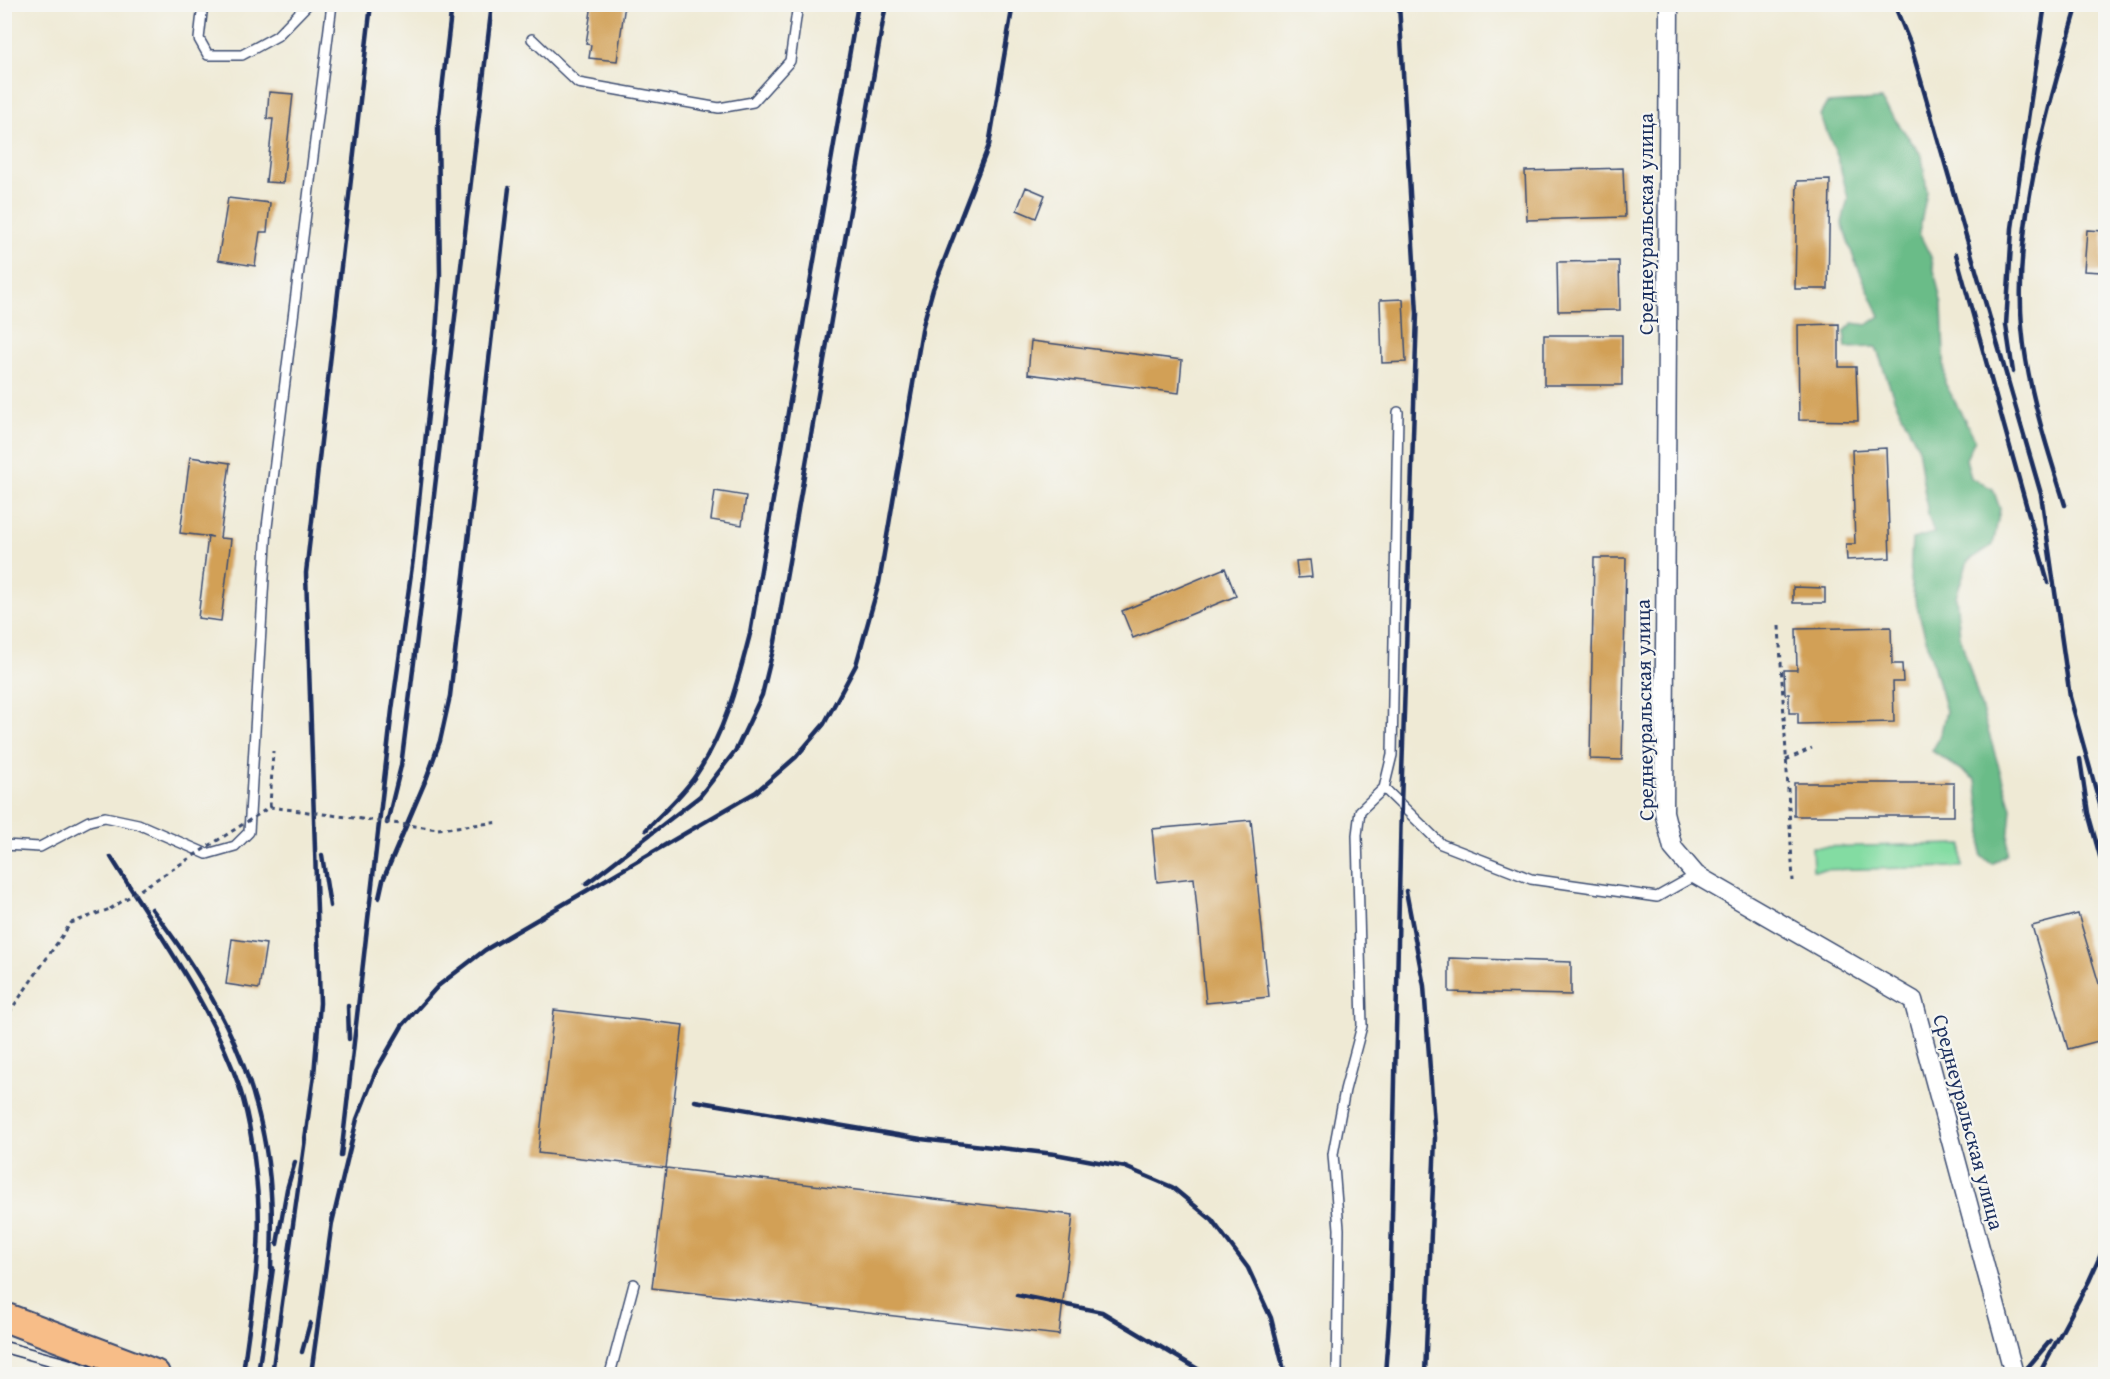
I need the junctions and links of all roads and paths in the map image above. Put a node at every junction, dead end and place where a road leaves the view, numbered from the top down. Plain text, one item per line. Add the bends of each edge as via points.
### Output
1 (203, 4) edge
2 (308, 4) edge
3 (332, 4) edge
4 (798, 4) edge
5 (1669, 4) edge
6 (532, 39) dead end
7 (1398, 412) dead end
8 (1779, 626) dead end
9 (1812, 748) dead end
10 (273, 751) dead end
11 (1786, 760) junction
12 (1384, 788) junction
13 (270, 807) junction
14 (500, 822) dead end
15 (4, 845) edge
16 (1696, 875) junction
17 (1793, 881) dead end
18 (4, 1020) edge
19 (634, 1284) dead end
20 (4, 1317) edge
21 (155, 1374) edge
22 (610, 1374) edge
23 (1337, 1374) edge
24 (2014, 1374) edge

1 - 2 lane via 199,39 208,55 242,55 277,36
3 - 15 lane via 267,527 249,832 235,846 207,854 138,824 105,817 89,821 40,847
4 - 6 lane via 790,62 753,102 719,108 578,83
5 - 16 street, Среднеуральская улица via 1664,812 1673,848
7 - 12 lane via 1392,755
8 - 11 path
9 - 11 path
10 - 13 path
11 - 17 path
12 - 16 lane via 1441,844 1531,879 1657,897
12 - 23 lane via 1360,811 1357,834 1362,1026 1333,1154 1339,1229
13 - 14 path, bridge via 438,829
13 - 18 path, bridge via 110,909 71,923
16 - 24 street, Среднеуральская улица via 1913,1000
19 - 22 lane
20 - 21 main road

